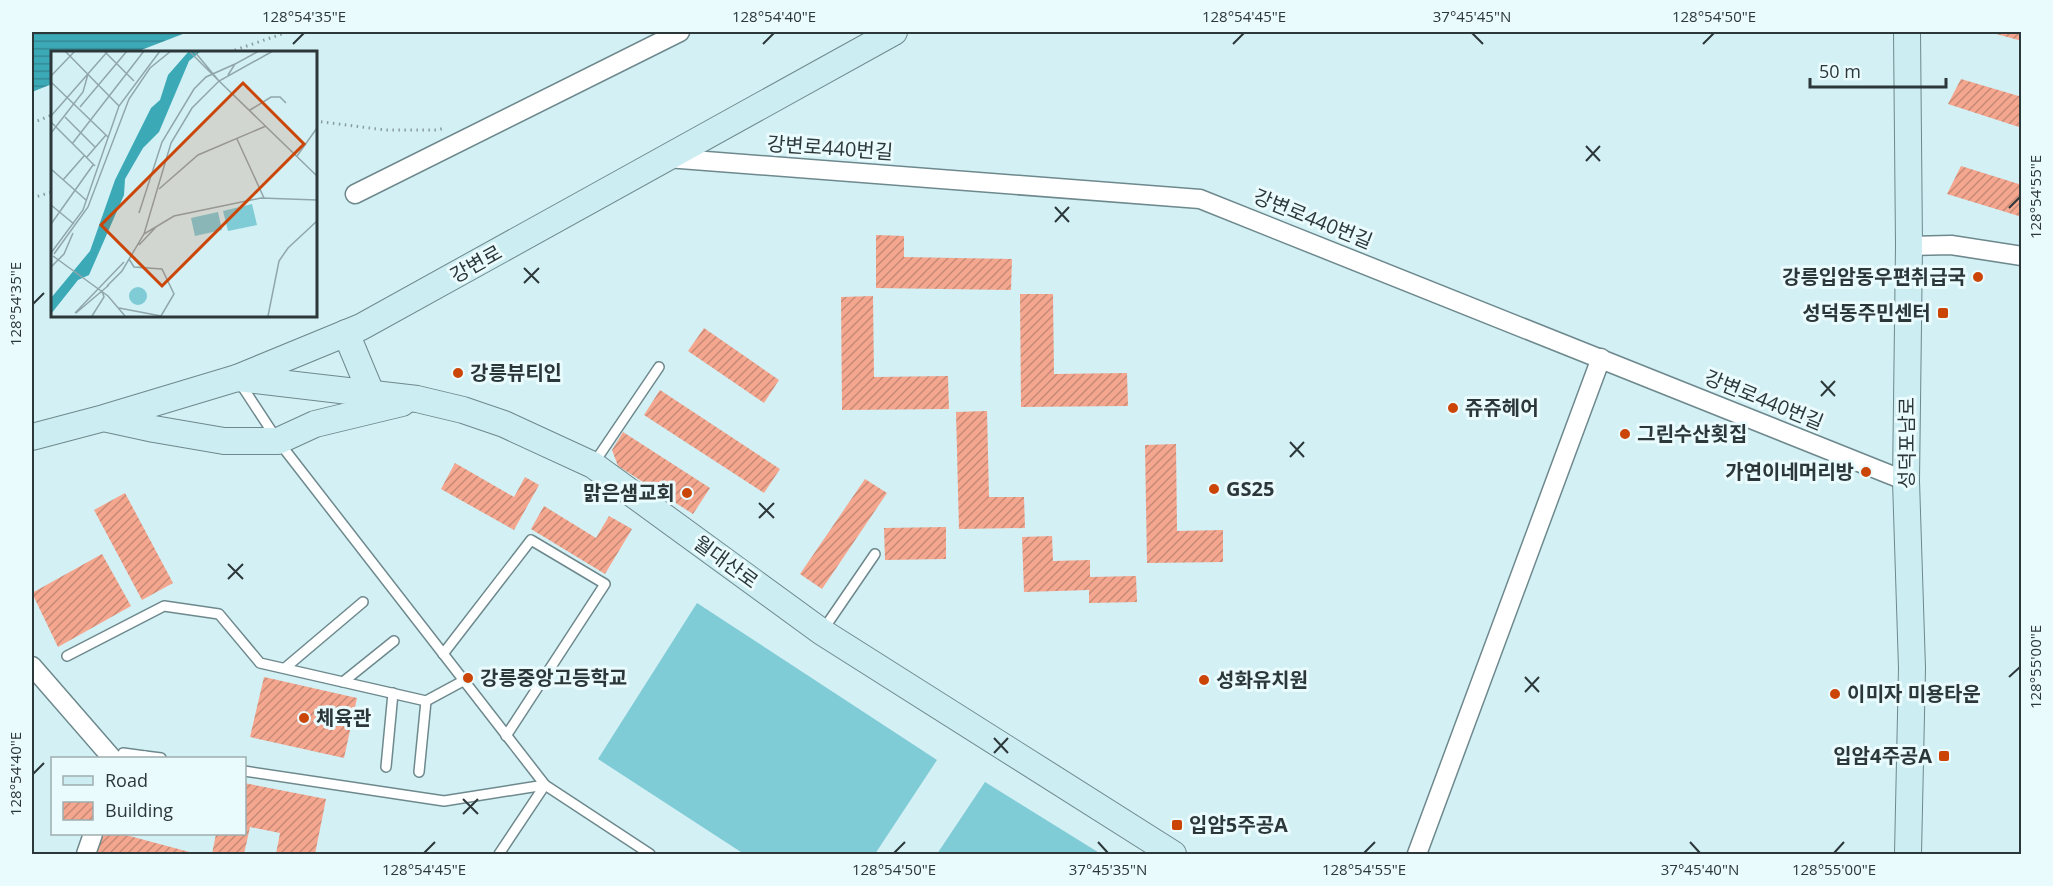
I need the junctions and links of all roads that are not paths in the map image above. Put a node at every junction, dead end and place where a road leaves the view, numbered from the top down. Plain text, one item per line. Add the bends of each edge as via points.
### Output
1 (680, 32) edge
2 (894, 32) edge
3 (1907, 32) edge
4 (667, 158) junction
5 (355, 194) dead end
6 (1909, 246) junction
7 (2022, 256) edge
8 (346, 333) junction
9 (1601, 358) junction
10 (659, 367) dead end
11 (237, 378) junction
12 (371, 393) junction
13 (417, 399) junction
14 (104, 418) junction
15 (36, 435) edge
16 (278, 441) junction
17 (593, 465) junction
18 (1906, 481) junction
19 (875, 554) dead end
20 (363, 602) dead end
21 (822, 632) junction
22 (394, 641) dead end
23 (443, 654) junction
24 (68, 656) dead end
25 (32, 666) edge
26 (285, 668) junction
27 (463, 681) junction
28 (343, 682) junction
29 (393, 693) junction
30 (426, 701) junction
31 (506, 736) junction
32 (110, 757) edge
33 (121, 757) edge
34 (145, 757) edge
35 (386, 767) dead end
36 (246, 771) edge
37 (419, 772) dead end
38 (545, 785) junction
39 (93, 835) edge
40 (501, 851) edge
41 (86, 855) edge
42 (512, 855) edge
43 (650, 855) edge
44 (1173, 855) edge
45 (1417, 855) edge
46 (1908, 855) edge

1 - 5 street
2 - 4 street, 강변로
3 - 6 street, 성덕포남로
4 - 8 street, 강변로
4 - 9 street, 강변로440번길 via 1200,199
6 - 7 street via 1952,244
6 - 18 street, 성덕포남로
8 - 11 street, 강변로
8 - 12 street
9 - 18 street, 강변로440번길
9 - 45 street
10 - 17 lane
11 - 12 street, 월대산로
11 - 14 street, 강변로
11 - 16 lane
12 - 13 street, 월대산로
13 - 16 street via 315,424
13 - 17 street, 월대산로 via 504,424
14 - 15 street, 강변로
14 - 16 street via 224,441
16 - 23 lane
17 - 21 street, 월대산로
18 - 46 street, 성덕포남로 via 1912,668
19 - 21 lane
20 - 26 lane
21 - 44 street, 월대산로
22 - 28 lane
23 - 27 lane
23 - 31 lane via 531,540 605,584
24 - 26 lane via 164,606 219,614 260,663
25 - 32 street
26 - 28 lane
27 - 30 lane
27 - 31 lane
28 - 29 lane
29 - 30 lane
29 - 35 lane
30 - 37 lane
31 - 38 lane
33 - 34 lane via 123,753
36 - 38 lane via 444,801
38 - 40 lane
38 - 43 lane
39 - 41 street
40 - 42 lane

